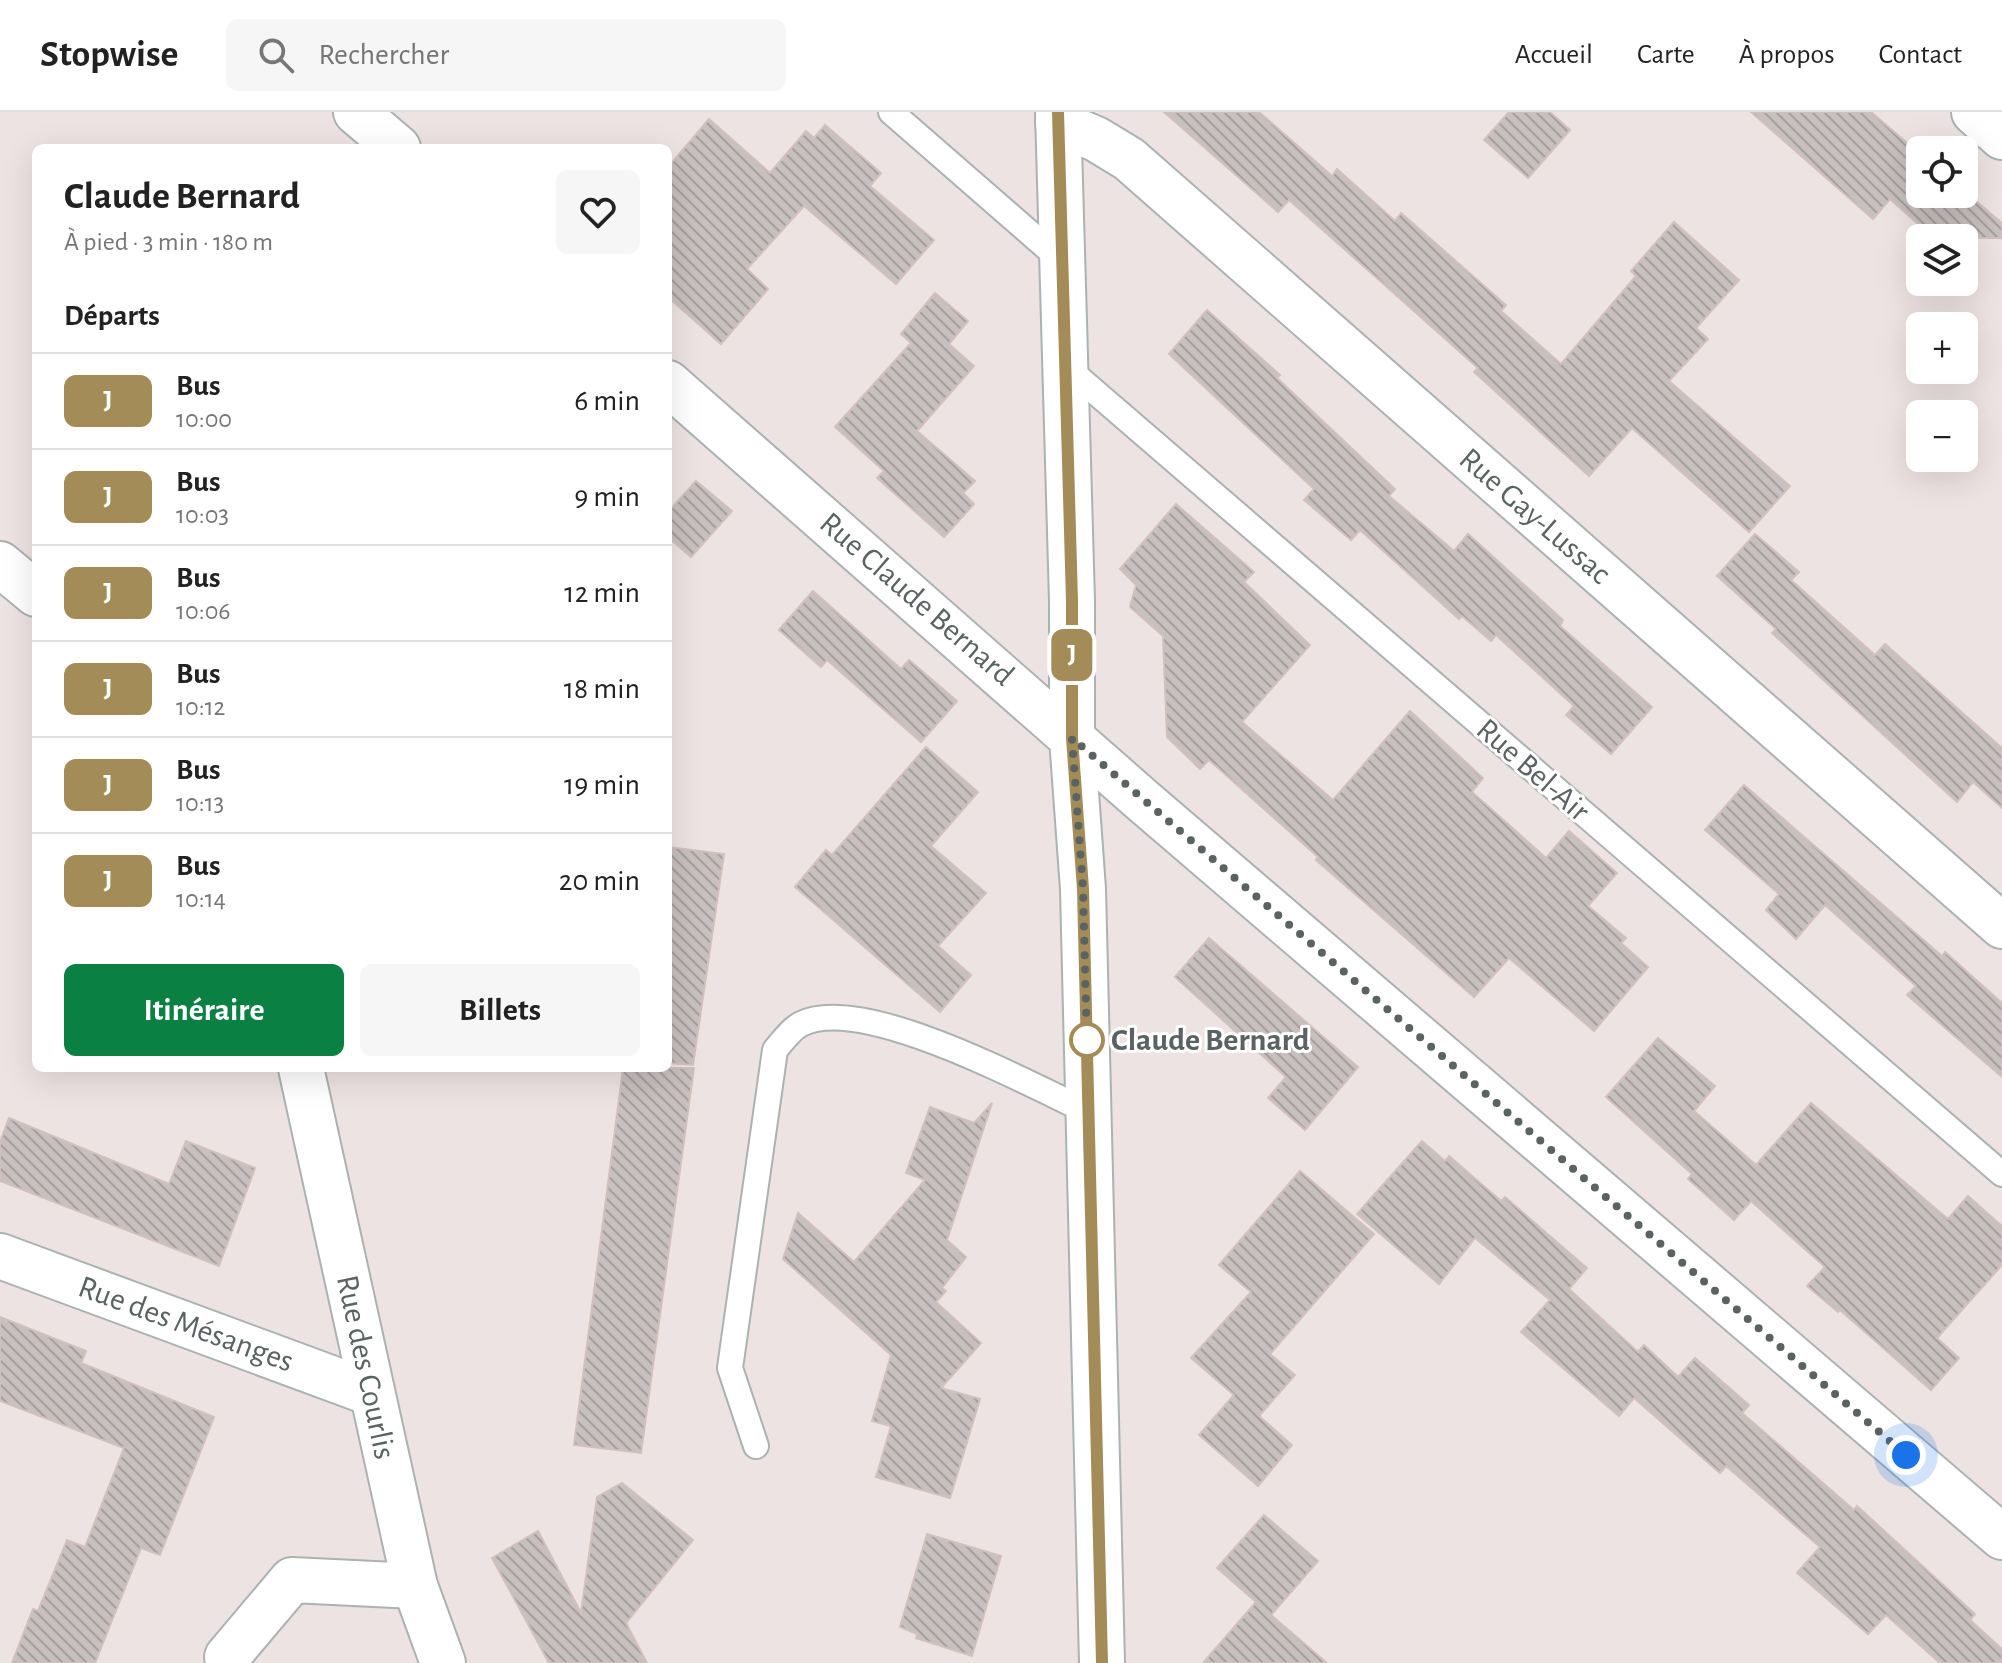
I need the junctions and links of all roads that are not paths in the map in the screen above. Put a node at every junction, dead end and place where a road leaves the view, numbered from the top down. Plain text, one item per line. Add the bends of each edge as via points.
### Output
1 (356, 112) edge
2 (891, 112) edge
3 (1974, 112) edge
4 (1058, 118) edge
5 (2002, 137) edge
6 (393, 144) edge
7 (1062, 261) junction
8 (1065, 366) junction
9 (672, 387) edge
10 (0, 564) edge
11 (32, 591) edge
12 (1072, 738) junction
13 (2002, 926) edge
14 (302, 1072) edge
15 (1089, 1112) junction
16 (2002, 1174) edge
17 (0, 1256) edge
18 (371, 1393) junction
19 (756, 1446) dead end
20 (2002, 1537) edge
21 (415, 1586) junction
22 (227, 1657) dead end
23 (443, 1663) edge
24 (1102, 1663) edge

1 - 6 street
2 - 7 lane
3 - 5 street
4 - 7 street
4 - 13 street, Rue Gay-Lussac via 1129,159
7 - 8 street
8 - 12 street
8 - 16 lane, Rue Bel-Air
9 - 12 street, Rue Claude Bernard
10 - 11 street
12 - 15 street via 1083,889
12 - 20 street, Rue Claude Bernard
14 - 18 street, Rue des Courlis
15 - 19 lane via 882,1024 835,1016 800,1024 775,1050 730,1368
15 - 24 street
17 - 18 street, Rue des Mésanges
18 - 21 street, Rue des Courlis
21 - 22 street via 292,1580
21 - 23 street, Rue des Courlis

